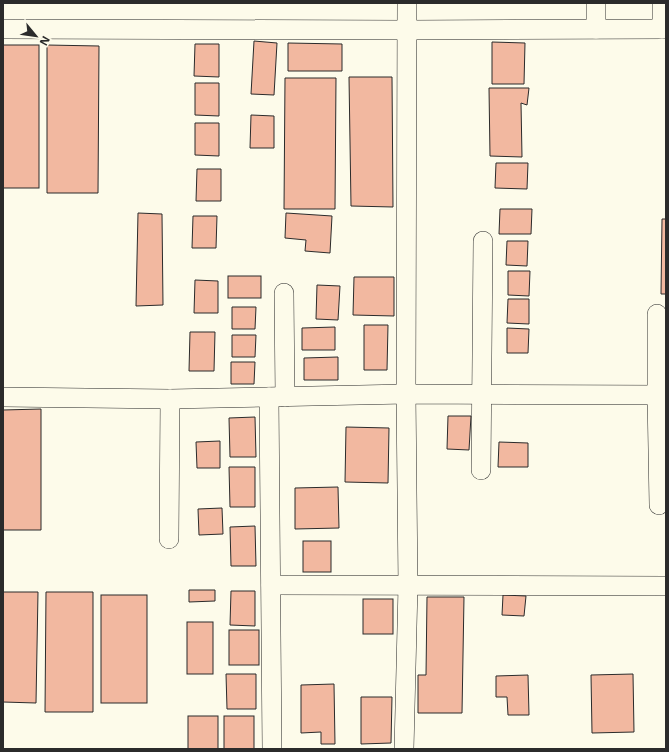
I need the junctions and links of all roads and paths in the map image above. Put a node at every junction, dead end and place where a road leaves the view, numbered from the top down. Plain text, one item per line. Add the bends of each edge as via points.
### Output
1 (407, 3) edge
2 (596, 3) edge
3 (662, 3) edge
4 (3, 29) edge
5 (596, 29) junction
6 (664, 29) edge
7 (408, 30) junction
8 (482, 241) dead end
9 (284, 293) dead end
10 (657, 314) dead end
11 (406, 394) junction
12 (481, 394) junction
13 (661, 395) edge
14 (3, 396) edge
15 (277, 397) junction
16 (170, 399) junction
17 (481, 470) dead end
18 (659, 504) dead end
19 (169, 539) dead end
20 (271, 585) junction
21 (408, 586) junction
22 (666, 586) edge
23 (272, 749) edge
24 (404, 749) edge

1 - 7 street
2 - 5 street
3 - 6 street
4 - 7 street
5 - 6 street
5 - 7 street
7 - 11 street
8 - 12 street
9 - 15 street
10 - 13 street
11 - 12 street
11 - 15 street
11 - 21 street
12 - 13 street
12 - 17 street
13 - 18 street
14 - 16 street
15 - 16 street
15 - 20 street
16 - 19 street
20 - 21 street
20 - 23 street
21 - 22 street
21 - 24 street

